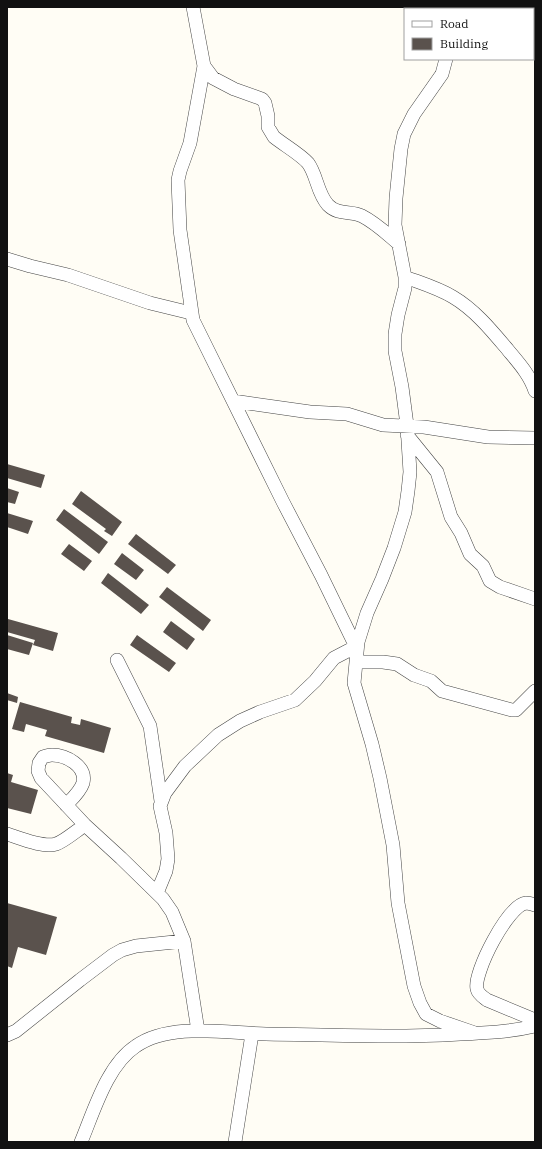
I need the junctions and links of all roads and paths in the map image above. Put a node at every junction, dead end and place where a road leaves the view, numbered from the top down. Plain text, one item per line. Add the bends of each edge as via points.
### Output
1 (193, 7) edge
2 (446, 60) edge
3 (204, 66) junction
4 (398, 244) junction
5 (7, 259) edge
6 (405, 277) junction
7 (191, 313) junction
8 (535, 391) edge
9 (233, 400) junction
10 (407, 430) junction
11 (535, 438) edge
12 (535, 599) edge
13 (356, 650) junction
14 (117, 660) dead end
15 (535, 691) edge
16 (161, 801) junction
17 (66, 805) dead end
18 (85, 825) junction
19 (7, 834) edge
20 (157, 893) junction
21 (535, 905) edge
22 (184, 941) junction
23 (535, 1020) edge
24 (535, 1026) edge
25 (198, 1031) junction
26 (252, 1034) junction
27 (475, 1034) junction
28 (7, 1035) edge
29 (81, 1142) edge
30 (235, 1142) edge

1 - 3 street
2 - 4 street via 442,74 414,114 404,134 396,198 395,225
3 - 4 street via 213,78 262,99 270,132 307,163 328,205 346,214 361,215
3 - 7 street via 190,143 178,180 180,230
4 - 6 street
5 - 7 street via 68,274 150,303
6 - 8 street via 436,288 467,307 492,331 523,368
6 - 10 street via 395,334 395,351
7 - 9 street
9 - 10 street via 310,412 347,414
9 - 13 street via 321,574
10 - 11 street via 424,427 488,437
10 - 12 street via 437,472 452,517 470,554 483,566 490,581
10 - 13 street via 410,472 405,512 389,561 363,624
13 - 15 street via 358,660 397,664 414,675 431,681 442,691 512,710 516,710
13 - 16 street via 334,658 312,685 295,700 240,721 218,735 185,766
13 - 27 street via 354,683 380,778 393,846 398,903 414,986 426,1014
14 - 16 street via 150,726
16 - 20 street via 168,859
17 - 18 street
18 - 19 street via 57,844 49,845
18 - 20 street
20 - 22 street via 172,912
21 - 23 street via 525,903 511,913 495,937 476,984 477,991 487,1000
22 - 25 street
22 - 28 street via 122,950 16,1031
24 - 27 street via 498,1033
25 - 26 street
25 - 29 street via 172,1032 159,1036 136,1046 125,1055 113,1070 102,1091
26 - 27 street
26 - 30 street

